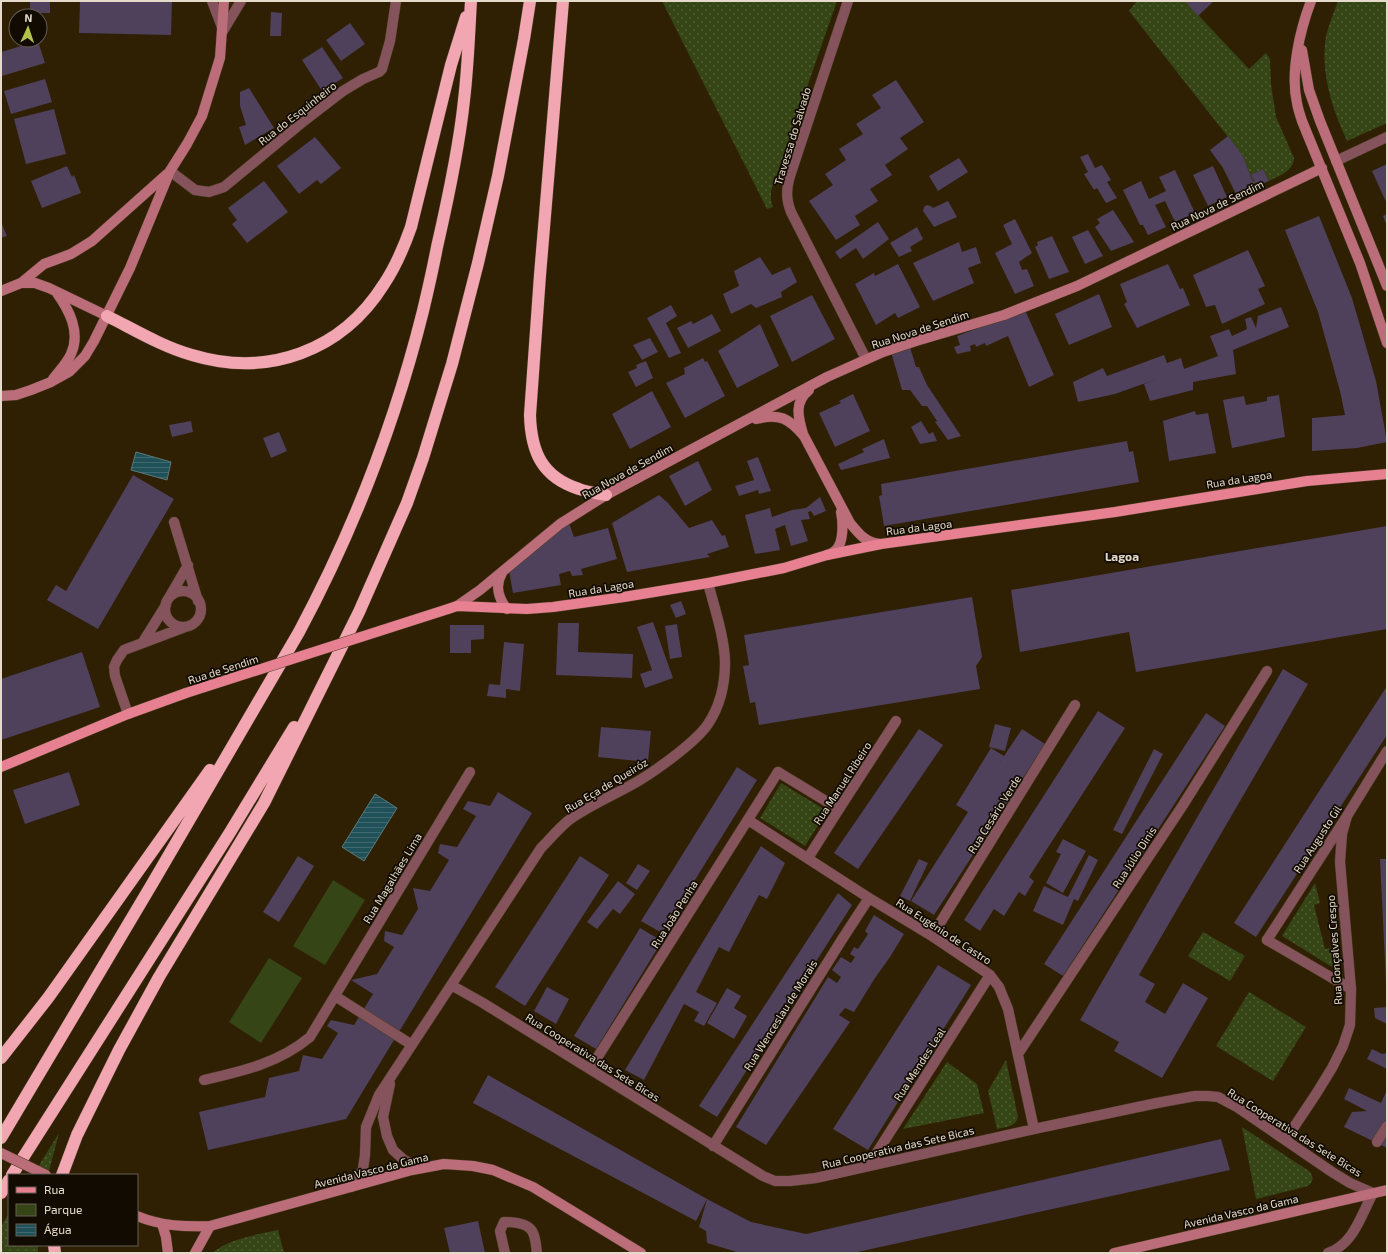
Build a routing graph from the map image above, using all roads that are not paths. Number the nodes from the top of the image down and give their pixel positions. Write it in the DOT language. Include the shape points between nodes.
graph roads {
  1 [pos="212,1"];
  2 [pos="224,1"];
  3 [pos="241,1"];
  4 [pos="396,1"];
  5 [pos="471,1"];
  6 [pos="530,1"];
  7 [pos="562,1"];
  8 [pos="848,1"];
  9 [pos="1312,1"];
  10 [pos="1303,28"];
  11 [pos="223,31"];
  12 [pos="1387,137"];
  13 [pos="1336,161"];
  14 [pos="1322,168"];
  15 [pos="170,171"];
  16 [pos="21,283"];
  17 [pos="1387,286"];
  18 [pos="1,291"];
  19 [pos="57,292"];
  20 [pos="107,316"];
  21 [pos="1387,343"];
  22 [pos="866,359"];
  23 [pos="827,377"];
  24 [pos="51,382"];
  25 [pos="1,396"];
  26 [pos="728,431"];
  27 [pos="804,436"];
  28 [pos="1387,474"];
  29 [pos="606,495"];
  30 [pos="840,505"];
  31 [pos="174,522"];
  32 [pos="881,544"];
  33 [pos="828,555"];
  34 [pos="188,565"];
  35 [pos="503,571"];
  36 [pos="708,583"];
  37 [pos="198,601"];
  38 [pos="167,602"];
  39 [pos="452,607"];
  40 [pos="507,609"];
  41 [pos="185,627"];
  42 [pos="143,642"];
  43 [pos="336,660"];
  44 [pos="1267,671"];
  45 [pos="1075,705"];
  46 [pos="252,712"];
  47 [pos="128,714"];
  48 [pos="896,721"];
  49 [pos="1387,751"];
  50 [pos="1,767"];
  51 [pos="470,772"];
  52 [pos="839,809"];
  53 [pos="1347,816"];
  54 [pos="748,820"];
  55 [pos="808,858"];
  56 [pos="869,898"];
  57 [pos="932,936"];
  58 [pos="990,975"];
  59 [pos="451,985"];
  60 [pos="1351,989"];
  61 [pos="335,996"];
  62 [pos="412,1045"];
  63 [pos="1018,1054"];
  64 [pos="1,1058"];
  65 [pos="590,1069"];
  66 [pos="392,1076"];
  67 [pos="204,1080"];
  68 [pos="1387,1126"];
  69 [pos="1034,1129"];
  70 [pos="1,1138"];
  71 [pos="1286,1139"];
  72 [pos="1377,1142"];
  73 [pos="713,1146"];
  74 [pos="1,1153"];
  75 [pos="869,1165"];
  76 [pos="422,1168"];
  77 [pos="13,1174"];
  78 [pos="44,1174"];
  79 [pos="62,1174"];
  80 [pos="8,1182"];
  81 [pos="1387,1184"];
  82 [pos="351,1187"];
  83 [pos="1387,1190"];
  84 [pos="1,1193"];
  85 [pos="1373,1193"];
  86 [pos="138,1216"];
  87 [pos="162,1224"];
  88 [pos="210,1226"];
  89 [pos="168,1253"];
  90 [pos="195,1253"];
  91 [pos="506,1253"];
  92 [pos="537,1253"];
  93 [pos="641,1253"];
  94 [pos="1114,1253"];
  95 [pos="1328,1253"];
  1 -- 11 [label="street"];
  2 -- 11 [label="main road"];
  3 -- 11 [label="street"];
  4 -- 15 [label="street, Rua do Esquinheiro" via="390,41 379,72 363,79 304,121 224,187 208,192 195,190"];
  5 -- 20 [label="highway" via="451,65 412,227 395,267 358,316 323,344 284,358 246,363 227,363 192,355"];
  5 -- 46 [label="highway" via="464,102 443,223 423,312 400,391 366,487 342,545 302,626"];
  6 -- 43 [label="highway" via="498,176 452,364 407,503"];
  7 -- 29 [label="highway" via="540,275 530,415 531,433 540,461 551,474 569,486"];
  8 -- 22 [label="street, Travessa do Salvado" via="786,194 791,212"];
  9 -- 10 [label="main road"];
  10 -- 13 [label="main road" via="1303,58 1310,90"];
  10 -- 14 [label="main road" via="1295,72 1295,95 1302,121"];
  11 -- 15 [label="main road" via="220,58 204,111"];
  12 -- 13 [label="street"];
  13 -- 17 [label="main road"];
  14 -- 21 [label="main road" via="1363,270"];
  14 -- 22 [label="main road, Rua Nova de Sendim" via="1077,286 1004,315"];
  15 -- 16 [label="main road" via="92,241 71,254 44,264"];
  15 -- 20 [label="main road"];
  16 -- 18 [label="main road"];
  16 -- 19 [label="main road" via="35,283"];
  19 -- 20 [label="main road"];
  19 -- 24 [label="main road" via="74,326 74,344 71,354"];
  20 -- 24 [label="main road" via="85,356 69,372"];
  22 -- 23 [label="main road, Rua Nova de Sendim"];
  23 -- 26 [label="main road, Rua Nova de Sendim"];
  23 -- 27 [label="main road" via="801,399 798,410"];
  24 -- 25 [label="main road" via="16,395"];
  26 -- 27 [label="main road" via="754,420 777,416 790,422"];
  26 -- 29 [label="main road, Rua Nova de Sendim"];
  27 -- 30 [label="main road"];
  28 -- 32 [label="main road, Rua da Lagoa" via="1307,481 1115,512"];
  29 -- 35 [label="main road, Rua Nova de Sendim" via="560,524"];
  30 -- 32 [label="main road" via="859,534 868,542"];
  30 -- 33 [label="main road" via="843,527 841,537 836,550"];
  31 -- 34 [label="street"];
  32 -- 33 [label="main road, Rua da Lagoa"];
  33 -- 36 [label="main road, Rua da Lagoa" via="784,568"];
  34 -- 37 [label="street"];
  34 -- 38 [label="street"];
  35 -- 39 [label="main road, Rua Nova de Sendim" via="480,590"];
  35 -- 40 [label="main road" via="497,587 500,600"];
  36 -- 40 [label="main road, Rua da Lagoa" via="553,608"];
  36 -- 59 [label="street, Rua Eça de Queiróz" via="725,662 721,695 708,724 696,738 640,780 601,800 569,821 541,848"];
  37 -- 38 [label="street" via="190,593 184,592 173,595"];
  37 -- 41 [label="street" via="198,617 195,622"];
  38 -- 41 [label="street" via="166,616 169,621 179,627"];
  38 -- 42 [label="street"];
  39 -- 40 [label="main road, Rua da Lagoa"];
  39 -- 47 [label="main road, Rua de Sendim, bridge"];
  41 -- 42 [label="street"];
  42 -- 47 [label="street" via="124,650 114,667"];
  43 -- 77 [label="highway" via="229,834"];
  43 -- 79 [label="highway" via="264,803 159,977 119,1050 77,1135"];
  44 -- 63 [label="street, Rua Júlio Dinis" via="1183,805"];
  45 -- 57 [label="street, Rua Cesário Verde"];
  46 -- 64 [label="highway" via="48,998"];
  46 -- 70 [label="highway"];
  47 -- 50 [label="main road, Rua de Sendim"];
  48 -- 52 [label="street, Rua Manuel Ribeiro"];
  49 -- 53 [label="street, Rua Augusto Gil"];
  51 -- 61 [label="street, Rua Magalhães Lima"];
  52 -- 54 [label="street, Rua João Penha" via="778,772"];
  52 -- 55 [label="street, Rua Manuel Ribeiro"];
  53 -- 60 [label="street, Rua Gonçalves Crespo" via="1342,834 1340,862"];
  53 -- 60 [label="street, Rua Augusto Gil" via="1267,940"];
  54 -- 55 [label="street, Rua Eugénio de Castro"];
  54 -- 65 [label="street, Rua João Penha"];
  55 -- 56 [label="street, Rua Eugénio de Castro"];
  56 -- 57 [label="street, Rua Eugénio de Castro"];
  56 -- 73 [label="street, Rua Wenceslau de Morais"];
  57 -- 58 [label="street, Rua Eugénio de Castro"];
  58 -- 63 [label="street, Rua Eugénio de Castro" via="999,987 1008,1009"];
  58 -- 75 [label="street, Rua Mendes Leal"];
  59 -- 62 [label="street, Rua Eça de Queiróz"];
  59 -- 65 [label="street, Rua Cooperativa das Sete Bicas"];
  60 -- 71 [label="street, Rua Gonçalves Crespo" via="1350,1024 1342,1046 1332,1068"];
  61 -- 62 [label="street"];
  61 -- 67 [label="street, Rua Magalhães Lima" via="310,1037 289,1052 276,1060 246,1070"];
  62 -- 66 [label="street, Rua Eça de Queiróz"];
  63 -- 69 [label="street, Rua Eugénio de Castro"];
  65 -- 73 [label="street, Rua Cooperativa das Sete Bicas"];
  66 -- 76 [label="street, Rua Eça de Queiróz" via="383,1117 387,1136 393,1150 404,1160"];
  66 -- 82 [label="street, Rua Eça de Queiróz" via="379,1095 366,1127 363,1169"];
  68 -- 72 [label="street"];
  69 -- 71 [label="street, Rua Cooperativa das Sete Bicas" via="1157,1103 1208,1096 1218,1097 1238,1107"];
  69 -- 75 [label="street, Rua Cooperativa das Sete Bicas"];
  71 -- 85 [label="street, Rua Cooperativa das Sete Bicas" via="1350,1183"];
  73 -- 75 [label="street, Rua Cooperativa das Sete Bicas" via="775,1181 816,1178"];
  74 -- 78 [label="main road, bridge"];
  76 -- 82 [label="main road, Avenida Vasco da Gama"];
  76 -- 93 [label="main road, Avenida Vasco da Gama" via="444,1164 493,1170 533,1187"];
  80 -- 84 [label="highway"];
  81 -- 85 [label="main road, Avenida Vasco da Gama"];
  82 -- 88 [label="main road, Avenida Vasco da Gama"];
  83 -- 85 [label="main road, Avenida Vasco da Gama"];
  85 -- 94 [label="main road, Avenida Vasco da Gama"];
  85 -- 95 [label="street" via="1345,1244"];
  86 -- 87 [label="main road, Avenida Vasco da Gama"];
  87 -- 88 [label="main road, Avenida Vasco da Gama" via="184,1227"];
  87 -- 89 [label="main road"];
  88 -- 90 [label="main road"];
  91 -- 92 [label="street" via="500,1231 504,1222 516,1222 533,1232"];
}
